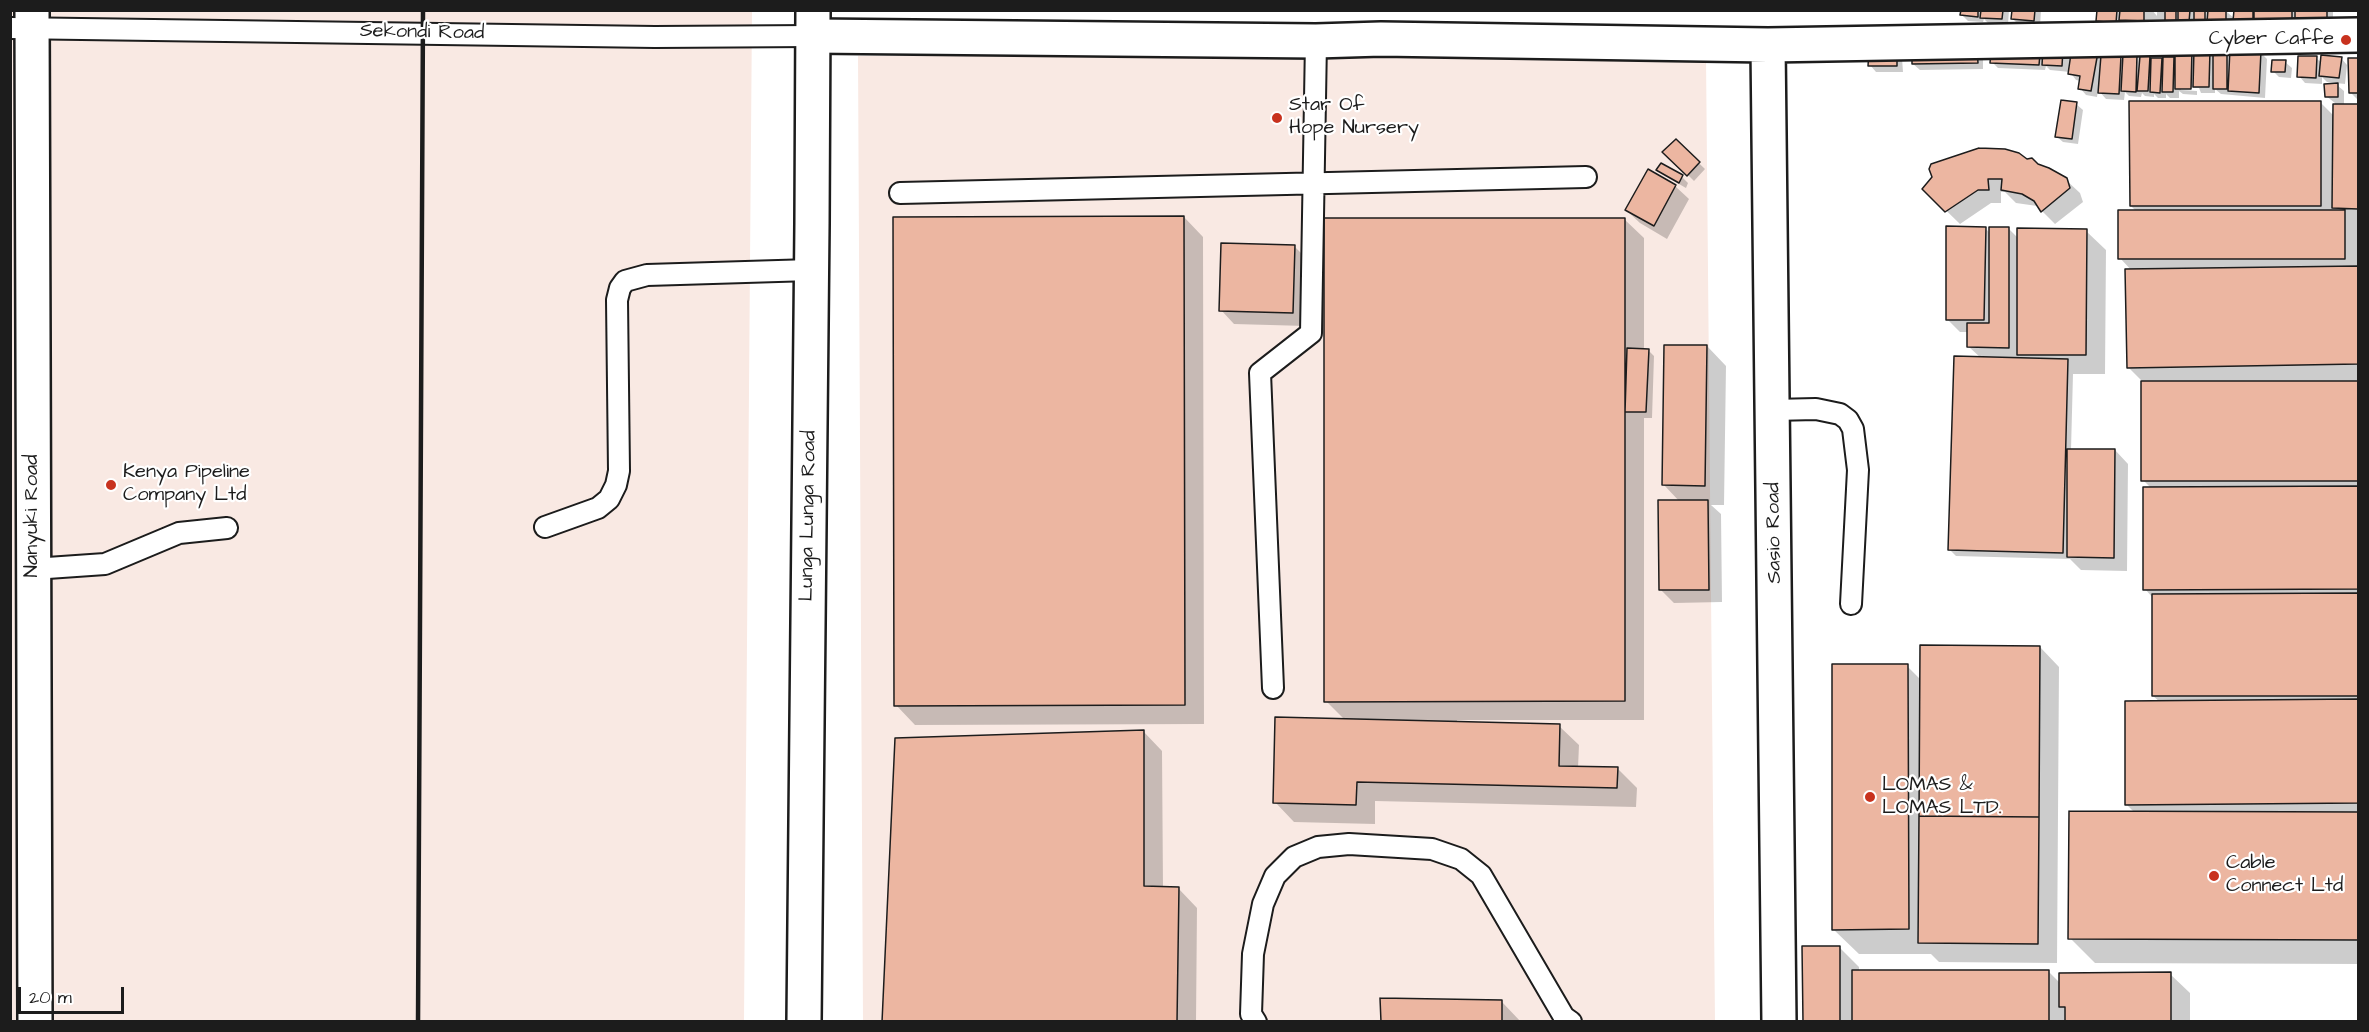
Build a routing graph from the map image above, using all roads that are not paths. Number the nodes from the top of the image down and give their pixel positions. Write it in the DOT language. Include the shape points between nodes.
graph roads {
  1 [pos="25,22"];
  2 [pos="813,23"];
  3 [pos="1382,25"];
  4 [pos="2358,35"];
  5 [pos="1316,41"];
  6 [pos="1768,45"];
  7 [pos="1586,177"];
  8 [pos="1312,182"];
  9 [pos="900,193"];
  10 [pos="811,270"];
  11 [pos="1773,410"];
  12 [pos="545,527"];
  13 [pos="226,528"];
  14 [pos="33,569"];
  15 [pos="1851,604"];
  16 [pos="1273,688"];
  17 [pos="34,1022"];
  18 [pos="804,1022"];
  19 [pos="1256,1022"];
  20 [pos="1571,1022"];
  21 [pos="1779,1022"];
  1 -- 2 [label="lane, Sekondi Road" via="655,37"];
  1 -- 14 [label="street, Nanyuki Road"];
  2 -- 5 [label="street"];
  2 -- 10 [label="street, Lunga Lunga Road"];
  3 -- 5 [label="street"];
  3 -- 6 [label="street"];
  4 -- 6 [label="street"];
  5 -- 8 [label="lane"];
  6 -- 11 [label="street, Sasio Road"];
  7 -- 8 [label="lane"];
  8 -- 9 [label="lane"];
  8 -- 16 [label="lane" via="1311,333 1260,373"];
  10 -- 12 [label="lane" via="647,275 625,281 617,300 616,485 609,499 598,508"];
  10 -- 18 [label="street, Lunga Lunga Road"];
  11 -- 15 [label="lane" via="1816,409 1840,414 1853,429 1858,470"];
  11 -- 21 [label="street, Sasio Road"];
  13 -- 14 [label="lane" via="179,533 105,564"];
  14 -- 17 [label="street, Nanyuki Road"];
  19 -- 20 [label="lane" via="1251,1014 1253,954 1263,904 1275,876 1294,857 1318,847 1349,844 1432,849 1461,859 1481,875 1564,1017"];
}
